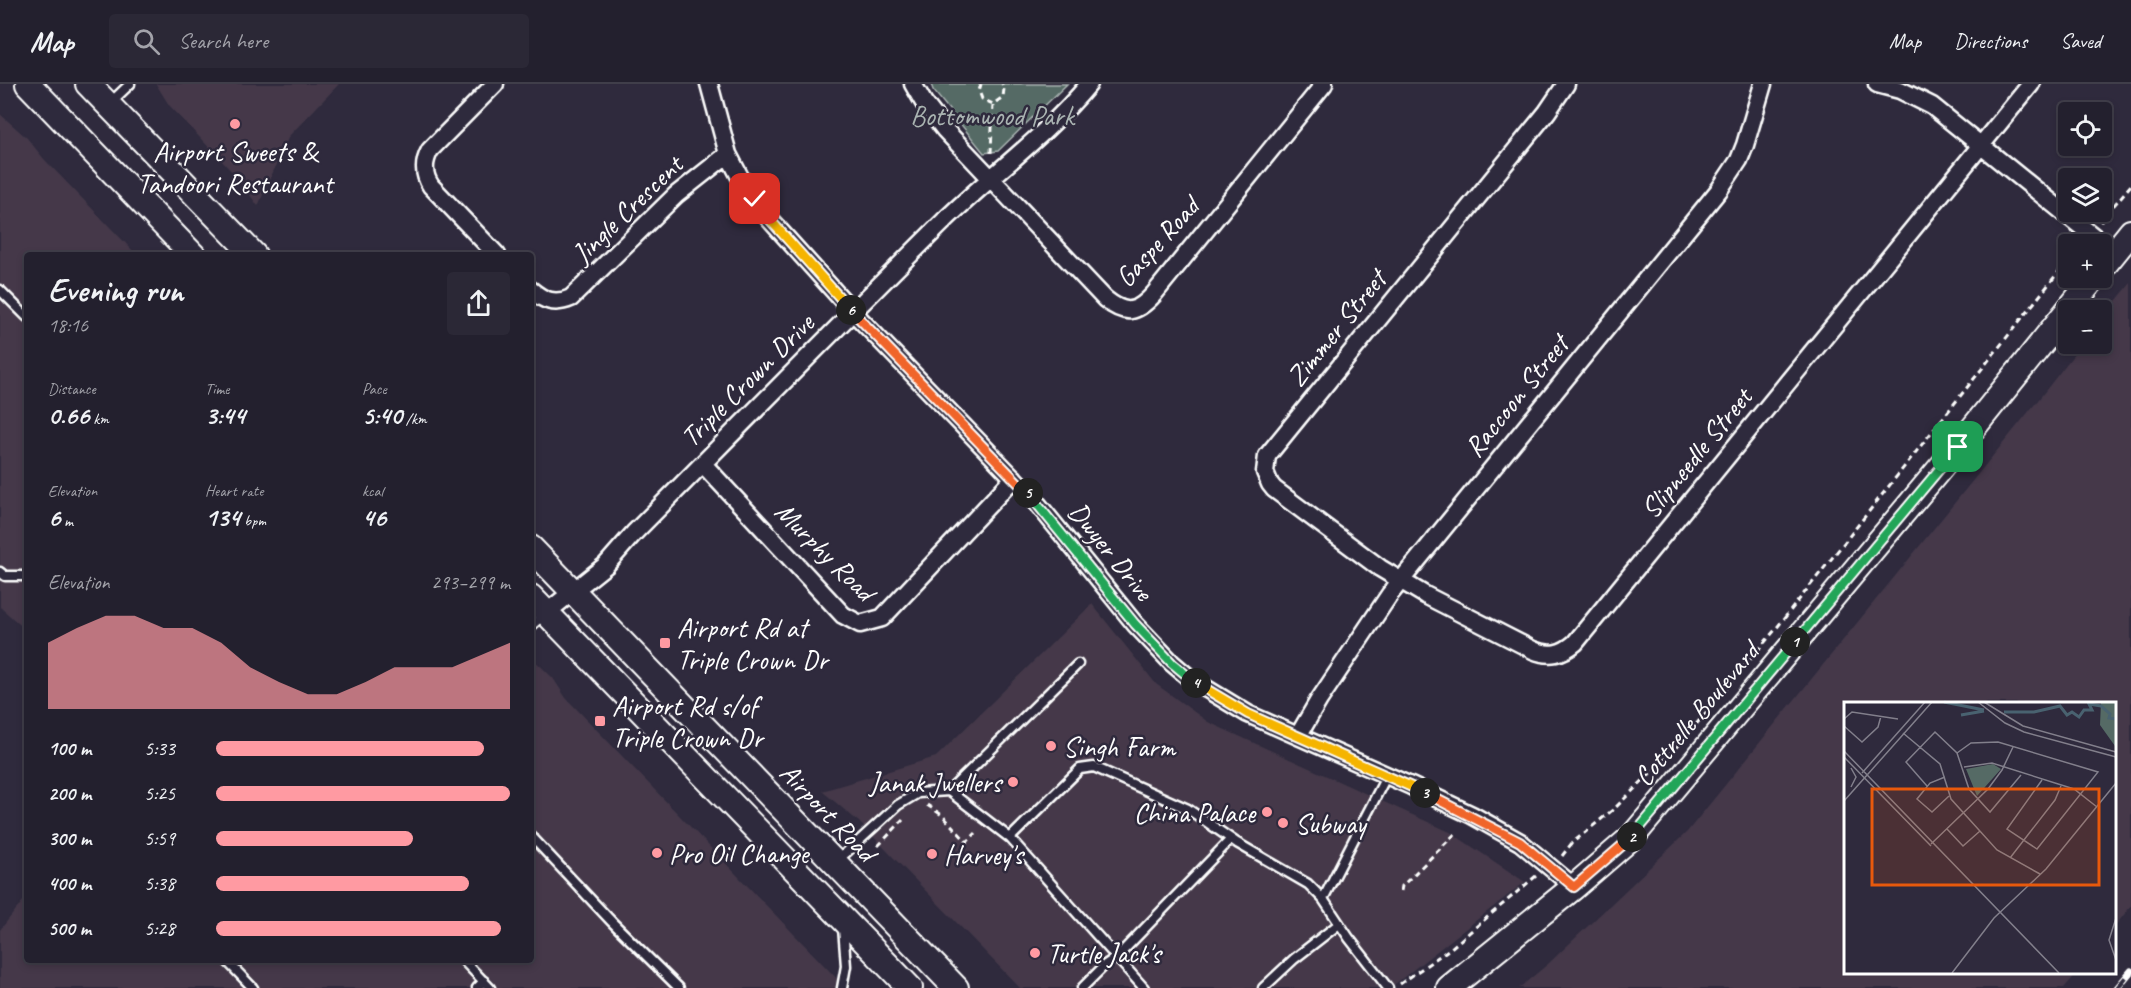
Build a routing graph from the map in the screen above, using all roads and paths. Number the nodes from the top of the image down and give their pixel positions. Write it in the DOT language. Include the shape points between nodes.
graph roads {
  1 [pos="28,84"];
  2 [pos="88,84"];
  3 [pos="129,84"];
  4 [pos="495,84"];
  5 [pos="709,84"];
  6 [pos="913,84"];
  7 [pos="981,84"];
  8 [pos="1002,84"];
  9 [pos="1089,84"];
  10 [pos="1324,84"];
  11 [pos="1566,84"];
  12 [pos="1762,84"];
  13 [pos="1877,84"];
  14 [pos="2031,84"];
  15 [pos="108,104"];
  16 [pos="993,104"];
  17 [pos="1982,144"];
  18 [pos="728,154"];
  19 [pos="991,154"];
  20 [pos="990,178"];
  21 [pos="2131,184"];
  22 [pos="2112,207"];
  23 [pos="2131,232"];
  24 [pos="2080,234"];
  25 [pos="191,252"];
  26 [pos="251,252"];
  27 [pos="494,252"];
  28 [pos="2112,255"];
  29 [pos="2058,273"];
  30 [pos="2086,288"];
  31 [pos="0,290"];
  32 [pos="534,292"];
  33 [pos="853,312"];
  34 [pos="24,314"];
  35 [pos="703,464"];
  36 [pos="1014,478"];
  37 [pos="534,551"];
  38 [pos="0,572"];
  39 [pos="24,576"];
  40 [pos="1400,582"];
  41 [pos="573,591"];
  42 [pos="536,612"];
  43 [pos="1078,664"];
  44 [pos="1298,736"];
  45 [pos="1387,775"];
  46 [pos="949,791"];
  47 [pos="926,804"];
  48 [pos="908,814"];
  49 [pos="1457,832"];
  50 [pos="976,833"];
  51 [pos="1010,838"];
  52 [pos="534,839"];
  53 [pos="1231,839"];
  54 [pos="879,846"];
  55 [pos="1565,854"];
  56 [pos="835,862"];
  57 [pos="1531,880"];
  58 [pos="1574,887"];
  59 [pos="1401,891"];
  60 [pos="1323,899"];
  61 [pos="842,918"];
  62 [pos="1339,924"];
  63 [pos="1117,957"];
  64 [pos="229,963"];
  65 [pos="466,963"];
  66 [pos="484,981"];
  67 [pos="253,988"];
  68 [pos="477,988"];
  69 [pos="490,988"];
  70 [pos="679,988"];
  71 [pos="842,988"];
  72 [pos="910,988"];
  73 [pos="956,988"];
  74 [pos="1082,988"];
  75 [pos="1144,988"];
  76 [pos="1263,988"];
  77 [pos="1388,988"];
  78 [pos="1396,988"];
  79 [pos="1449,988"];
  1 -- 25 [label="main road"];
  2 -- 15 [label="main road"];
  3 -- 15 [label="lane"];
  4 -- 27 [label="street" via="430,150 424,169 431,186"];
  5 -- 18 [label="street, Dwyer Drive"];
  6 -- 20 [label="street, Gaspe Road" via="945,130"];
  7 -- 16 [label="path" via="981,99"];
  8 -- 16 [label="path" via="1003,97"];
  9 -- 20 [label="street, Triple Crown Drive" via="1045,132"];
  10 -- 20 [label="street, Gaspe Road" via="1144,306 1132,310 1121,309 1105,299"];
  11 -- 40 [label="street, Zimmer Street" via="1267,456 1267,478 1274,489"];
  12 -- 40 [label="street, Raccoon Street" via="1745,145 1719,190"];
  13 -- 17 [label="street" via="1932,106"];
  14 -- 17 [label="street, Slipneedle Street"];
  15 -- 26 [label="main road"];
  16 -- 19 [label="path"];
  17 -- 24 [label="street"];
  17 -- 40 [label="street, Slipneedle Street" via="1566,651 1541,653"];
  18 -- 32 [label="street, Jingle Crescent" via="676,195 571,298 552,302"];
  18 -- 33 [label="street, Dwyer Drive" via="763,212"];
  20 -- 33 [label="street, Triple Crown Drive"];
  21 -- 22 [label="path"];
  23 -- 28 [label="main road"];
  29 -- 55 [label="path" via="1804,594 1678,746 1615,808 1572,843"];
  30 -- 58 [label="main road, Cottrelle Boulevard" via="1634,836"];
  31 -- 34 [label="lane"];
  33 -- 35 [label="street, Triple Crown Drive"];
  33 -- 36 [label="street, Dwyer Drive"];
  35 -- 36 [label="street, Murphy Road" via="843,615 860,624 882,618"];
  35 -- 41 [label="street, Triple Crown Drive" via="606,564"];
  36 -- 44 [label="street, Dwyer Drive" via="1172,663 1220,698"];
  37 -- 41 [label="main road, Airport Road"];
  38 -- 39 [label="lane" via="5,576"];
  40 -- 44 [label="street, Raccoon Street"];
  41 -- 42 [label="street, Triple Crown Drive"];
  41 -- 56 [label="main road, Airport Road"];
  42 -- 61 [label="main road"];
  43 -- 46 [label="lane"];
  44 -- 45 [label="street, Dwyer Drive"];
  45 -- 58 [label="street, Dwyer Drive" via="1520,842"];
  45 -- 60 [label="lane"];
  46 -- 51 [label="lane"];
  46 -- 56 [label="lane" via="918,793 898,805"];
  47 -- 50 [label="path" via="967,842"];
  48 -- 54 [label="path"];
  49 -- 59 [label="path"];
  51 -- 53 [label="lane" via="1080,769 1094,767 1188,809"];
  51 -- 63 [label="lane"];
  52 -- 70 [label="lane"];
  53 -- 60 [label="lane" via="1308,884"];
  53 -- 63 [label="lane"];
  56 -- 73 [label="main road, Airport Road"];
  57 -- 78 [label="path" via="1451,948"];
  58 -- 79 [label="main road, Cottrelle Boulevard"];
  60 -- 62 [label="lane"];
  61 -- 71 [label="lane" via="846,966"];
  61 -- 72 [label="main road"];
  62 -- 76 [label="lane"];
  62 -- 77 [label="lane"];
  63 -- 74 [label="lane"];
  63 -- 75 [label="lane"];
  64 -- 67 [label="lane"];
  65 -- 66 [label="lane"];
  66 -- 68 [label="lane"];
  66 -- 69 [label="lane"];
}
